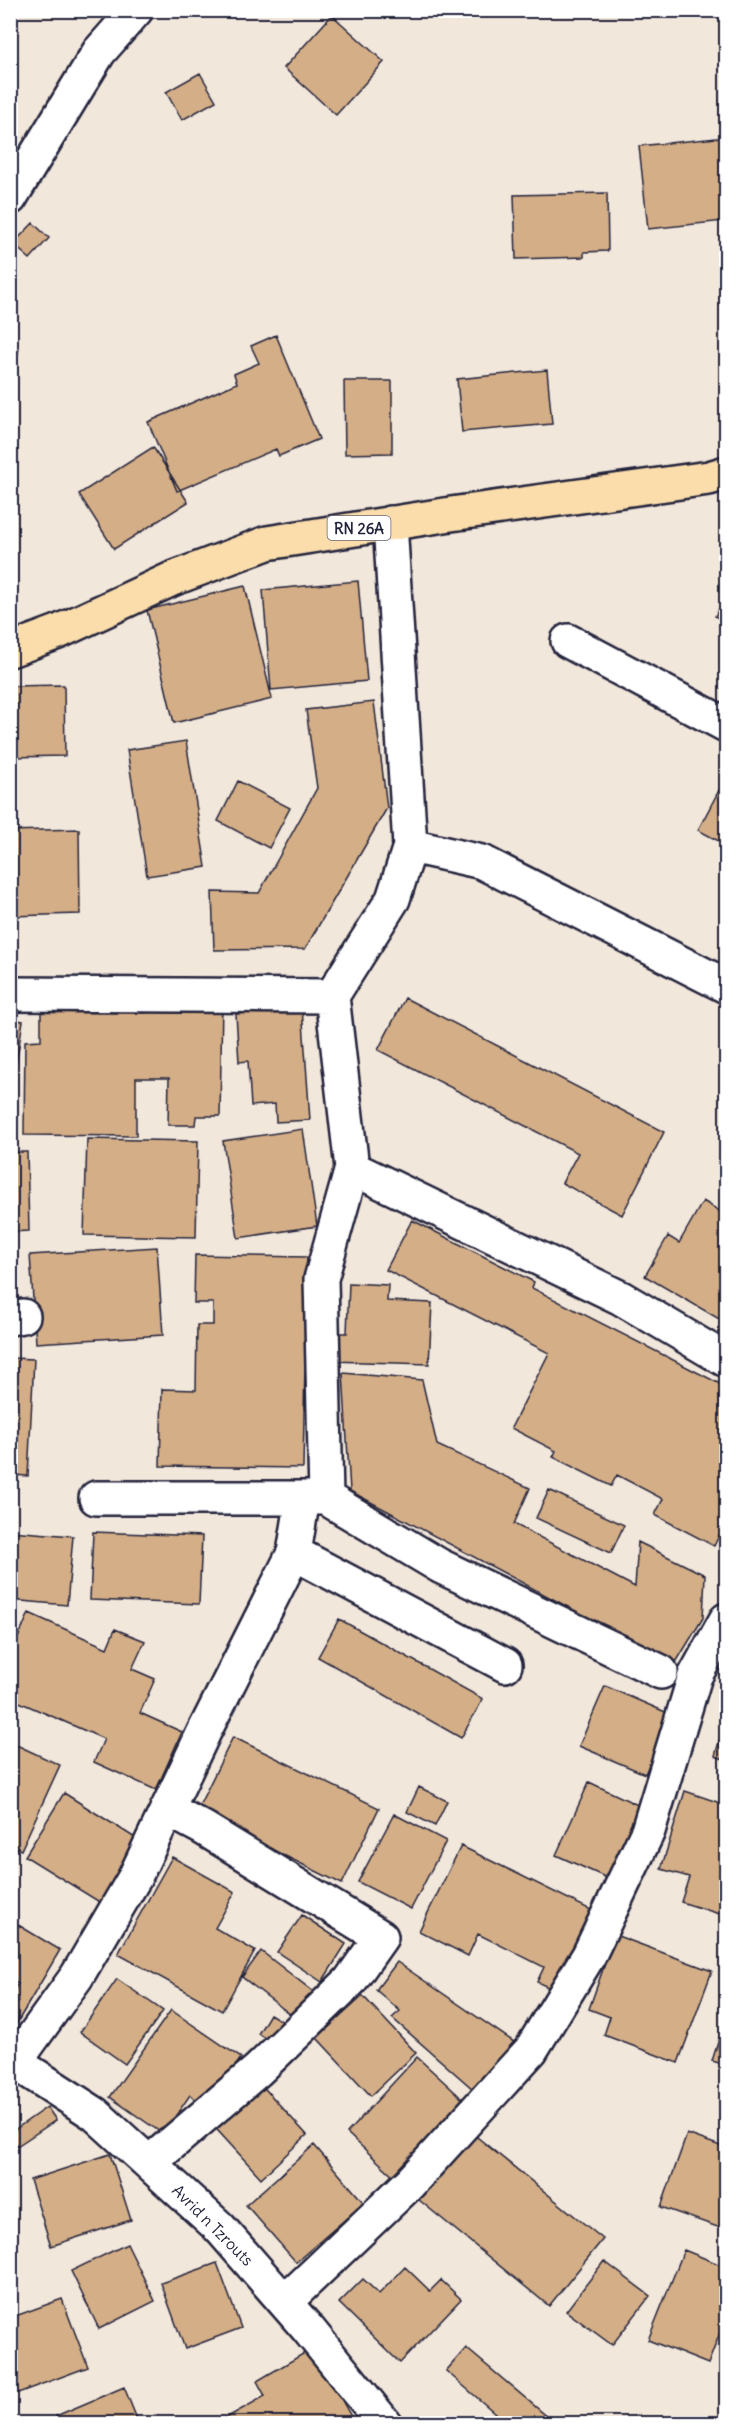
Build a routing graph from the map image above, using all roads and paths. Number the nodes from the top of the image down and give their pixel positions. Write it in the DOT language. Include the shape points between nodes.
graph roads {
  1 [pos="136,10"];
  2 [pos="10,198"];
  3 [pos="726,473"];
  4 [pos="390,523"];
  5 [pos="568,641"];
  6 [pos="10,650"];
  7 [pos="726,725"];
  8 [pos="410,846"];
  9 [pos="726,986"];
  10 [pos="10,994"];
  11 [pos="332,996"];
  12 [pos="352,1168"];
  13 [pos="726,1360"];
  14 [pos="96,1498"];
  15 [pos="314,1498"];
  16 [pos="294,1553"];
  17 [pos="726,1620"];
  18 [pos="505,1665"];
  19 [pos="661,1672"];
  20 [pos="167,1809"];
  21 [pos="13,2061"];
  22 [pos="149,2163"];
  23 [pos="285,2302"];
  24 [pos="385,2424"];
  1 -- 2 [label="street" via="99,52"];
  3 -- 4 [label="main road, RN 26A"];
  4 -- 6 [label="main road, RN 26A" via="267,543 172,579"];
  4 -- 8 [label="street"];
  5 -- 7 [label="street"];
  8 -- 9 [label="street" via="482,862"];
  8 -- 11 [label="street" via="393,899"];
  10 -- 11 [label="street"];
  11 -- 12 [label="street"];
  12 -- 13 [label="street" via="621,1298"];
  12 -- 15 [label="street" via="321,1279"];
  14 -- 15 [label="street"];
  15 -- 16 [label="street"];
  15 -- 19 [label="street" via="440,1566"];
  16 -- 18 [label="street"];
  16 -- 20 [label="street"];
  17 -- 23 [label="street" via="695,1676 648,1831 589,1955 531,2050 410,2183"];
  20 -- 21 [label="street" via="135,1877 77,1976"];
  20 -- 22 [label="street" via="381,1937 341,1989 258,2070"];
  21 -- 22 [label="street, Avrid n Tzrouts" via="95,2114"];
  22 -- 23 [label="street, Avrid n Tzrouts" via="220,2228"];
  23 -- 24 [label="street, Avrid n Tzrouts"];
}
